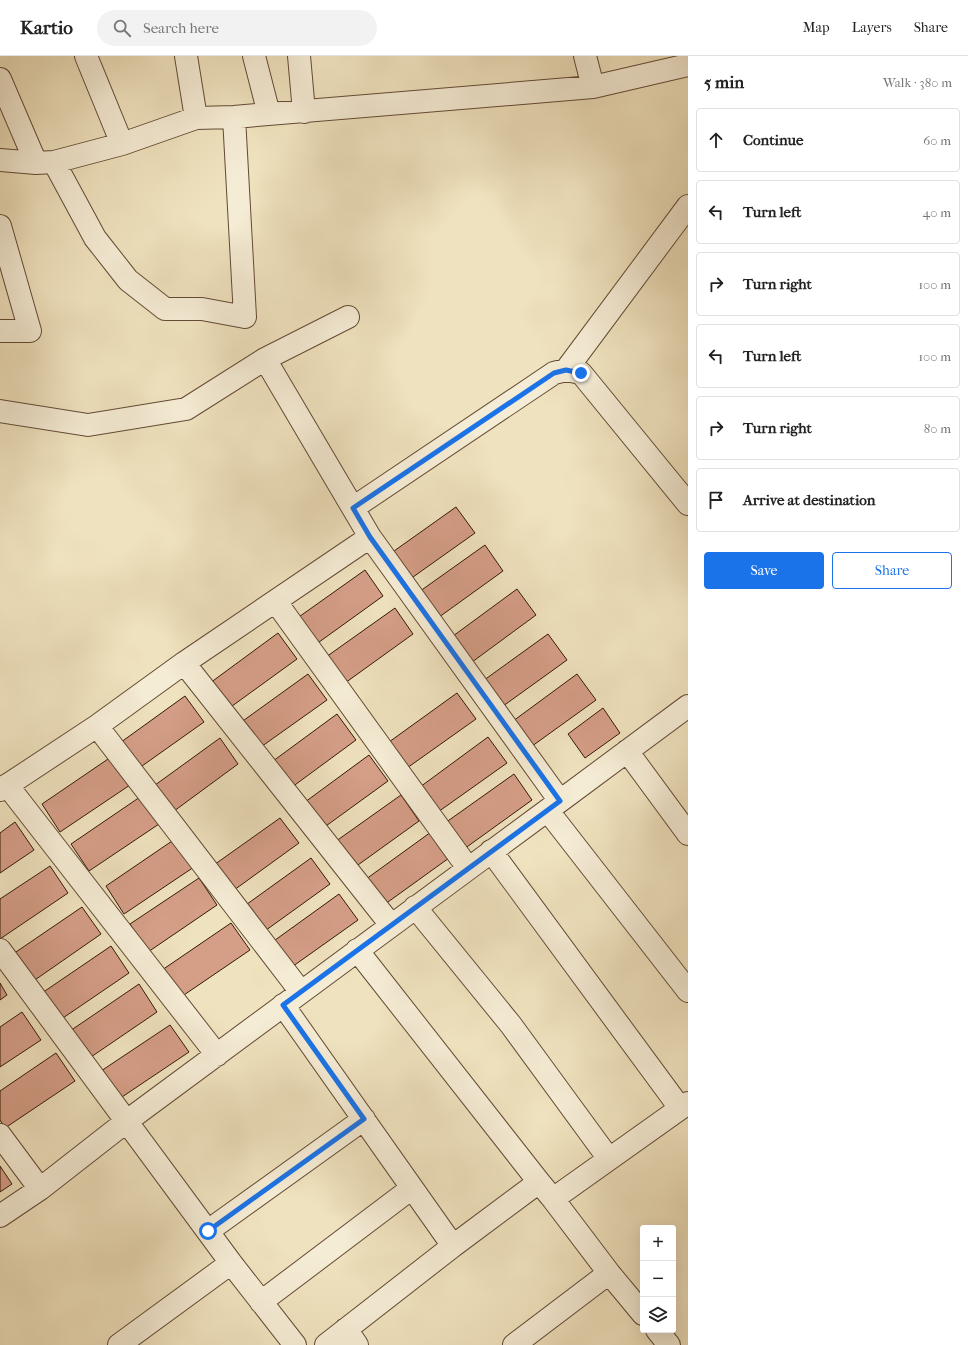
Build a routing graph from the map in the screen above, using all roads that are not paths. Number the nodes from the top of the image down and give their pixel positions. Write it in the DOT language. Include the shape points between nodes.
graph roads {
  1 [pos="86,56"];
  2 [pos="186,56"];
  3 [pos="254,56"];
  4 [pos="300,56"];
  5 [pos="584,56"];
  6 [pos="688,65"];
  7 [pos="0,79"];
  8 [pos="594,87"];
  9 [pos="304,112"];
  10 [pos="269,114"];
  11 [pos="196,118"];
  12 [pos="234,118"];
  13 [pos="122,144"];
  14 [pos="0,160"];
  15 [pos="45,162"];
  16 [pos="688,206"];
  17 [pos="0,226"];
  18 [pos="348,318"];
  19 [pos="0,331"];
  20 [pos="265,359"];
  21 [pos="566,370"];
  22 [pos="0,411"];
  23 [pos="688,504"];
  24 [pos="353,508"];
  25 [pos="370,537"];
  26 [pos="276,602"];
  27 [pos="184,663"];
  28 [pos="688,706"];
  29 [pos="97,726"];
  30 [pos="627,751"];
  31 [pos="3,788"];
  32 [pos="554,806"];
  33 [pos="688,834"];
  34 [pos="491,851"];
  35 [pos="468,868"];
  36 [pos="415,907"];
  37 [pos="391,925"];
  38 [pos="0,950"];
  39 [pos="357,950"];
  40 [pos="688,990"];
  41 [pos="301,992"];
  42 [pos="283,1005"];
  43 [pos="217,1055"];
  44 [pos="684,1106"];
  45 [pos="364,1119"];
  46 [pos="127,1120"];
  47 [pos="0,1135"];
  48 [pos="610,1159"];
  49 [pos="539,1182"];
  50 [pos="412,1188"];
  51 [pos="40,1189"];
  52 [pos="553,1199"];
  53 [pos="0,1216"];
  54 [pos="208,1231"];
  55 [pos="453,1246"];
  56 [pos="231,1262"];
  57 [pos="609,1274"];
  58 [pos="261,1302"];
  59 [pos="640,1310"];
  60 [pos="659,1333"];
  61 [pos="351,1337"];
  62 [pos="119,1345"];
  63 [pos="296,1345"];
  64 [pos="326,1345"];
  65 [pos="514,1345"];
  66 [pos="669,1345"];
  1 -- 13 [label="street"];
  2 -- 11 [label="street"];
  3 -- 10 [label="street"];
  4 -- 9 [label="street"];
  5 -- 8 [label="street"];
  6 -- 8 [label="street"];
  7 -- 15 [label="street"];
  8 -- 9 [label="street"];
  9 -- 10 [label="street"];
  10 -- 12 [label="street"];
  11 -- 12 [label="street"];
  11 -- 13 [label="street"];
  12 -- 15 [label="street" via="245,316 202,309 165,308 128,280 95,238"];
  13 -- 15 [label="street"];
  14 -- 15 [label="street"];
  16 -- 21 [label="street"];
  17 -- 19 [label="street" via="30,331"];
  18 -- 20 [label="street"];
  20 -- 22 [label="street" via="186,409 88,425"];
  20 -- 24 [label="street"];
  21 -- 23 [label="street" via="581,373"];
  21 -- 24 [label="street" via="554,373"];
  24 -- 25 [label="street"];
  25 -- 26 [label="street"];
  25 -- 32 [label="street"];
  26 -- 27 [label="street"];
  26 -- 35 [label="street"];
  27 -- 29 [label="street"];
  27 -- 37 [label="street"];
  28 -- 30 [label="street"];
  29 -- 31 [label="street"];
  29 -- 41 [label="street"];
  30 -- 32 [label="street"];
  30 -- 33 [label="street"];
  31 -- 43 [label="street"];
  32 -- 34 [label="street"];
  32 -- 40 [label="street"];
  34 -- 35 [label="street"];
  34 -- 44 [label="street"];
  35 -- 36 [label="street"];
  36 -- 37 [label="street"];
  36 -- 48 [label="street" via="511,1025"];
  37 -- 39 [label="street"];
  38 -- 46 [label="street"];
  39 -- 41 [label="street"];
  39 -- 49 [label="street"];
  41 -- 42 [label="street"];
  42 -- 43 [label="street"];
  42 -- 45 [label="street"];
  43 -- 46 [label="street"];
  44 -- 48 [label="street"];
  45 -- 50 [label="street"];
  45 -- 54 [label="street"];
  46 -- 51 [label="street"];
  46 -- 54 [label="street"];
  47 -- 51 [label="street"];
  48 -- 52 [label="street"];
  49 -- 52 [label="street"];
  49 -- 55 [label="street"];
  50 -- 55 [label="street"];
  50 -- 58 [label="street"];
  51 -- 53 [label="street"];
  52 -- 57 [label="street"];
  54 -- 56 [label="street"];
  55 -- 61 [label="street"];
  56 -- 58 [label="street"];
  56 -- 62 [label="street"];
  57 -- 59 [label="street"];
  57 -- 65 [label="street"];
  58 -- 63 [label="street"];
  60 -- 66 [label="street"];
  61 -- 64 [label="street"];
}
